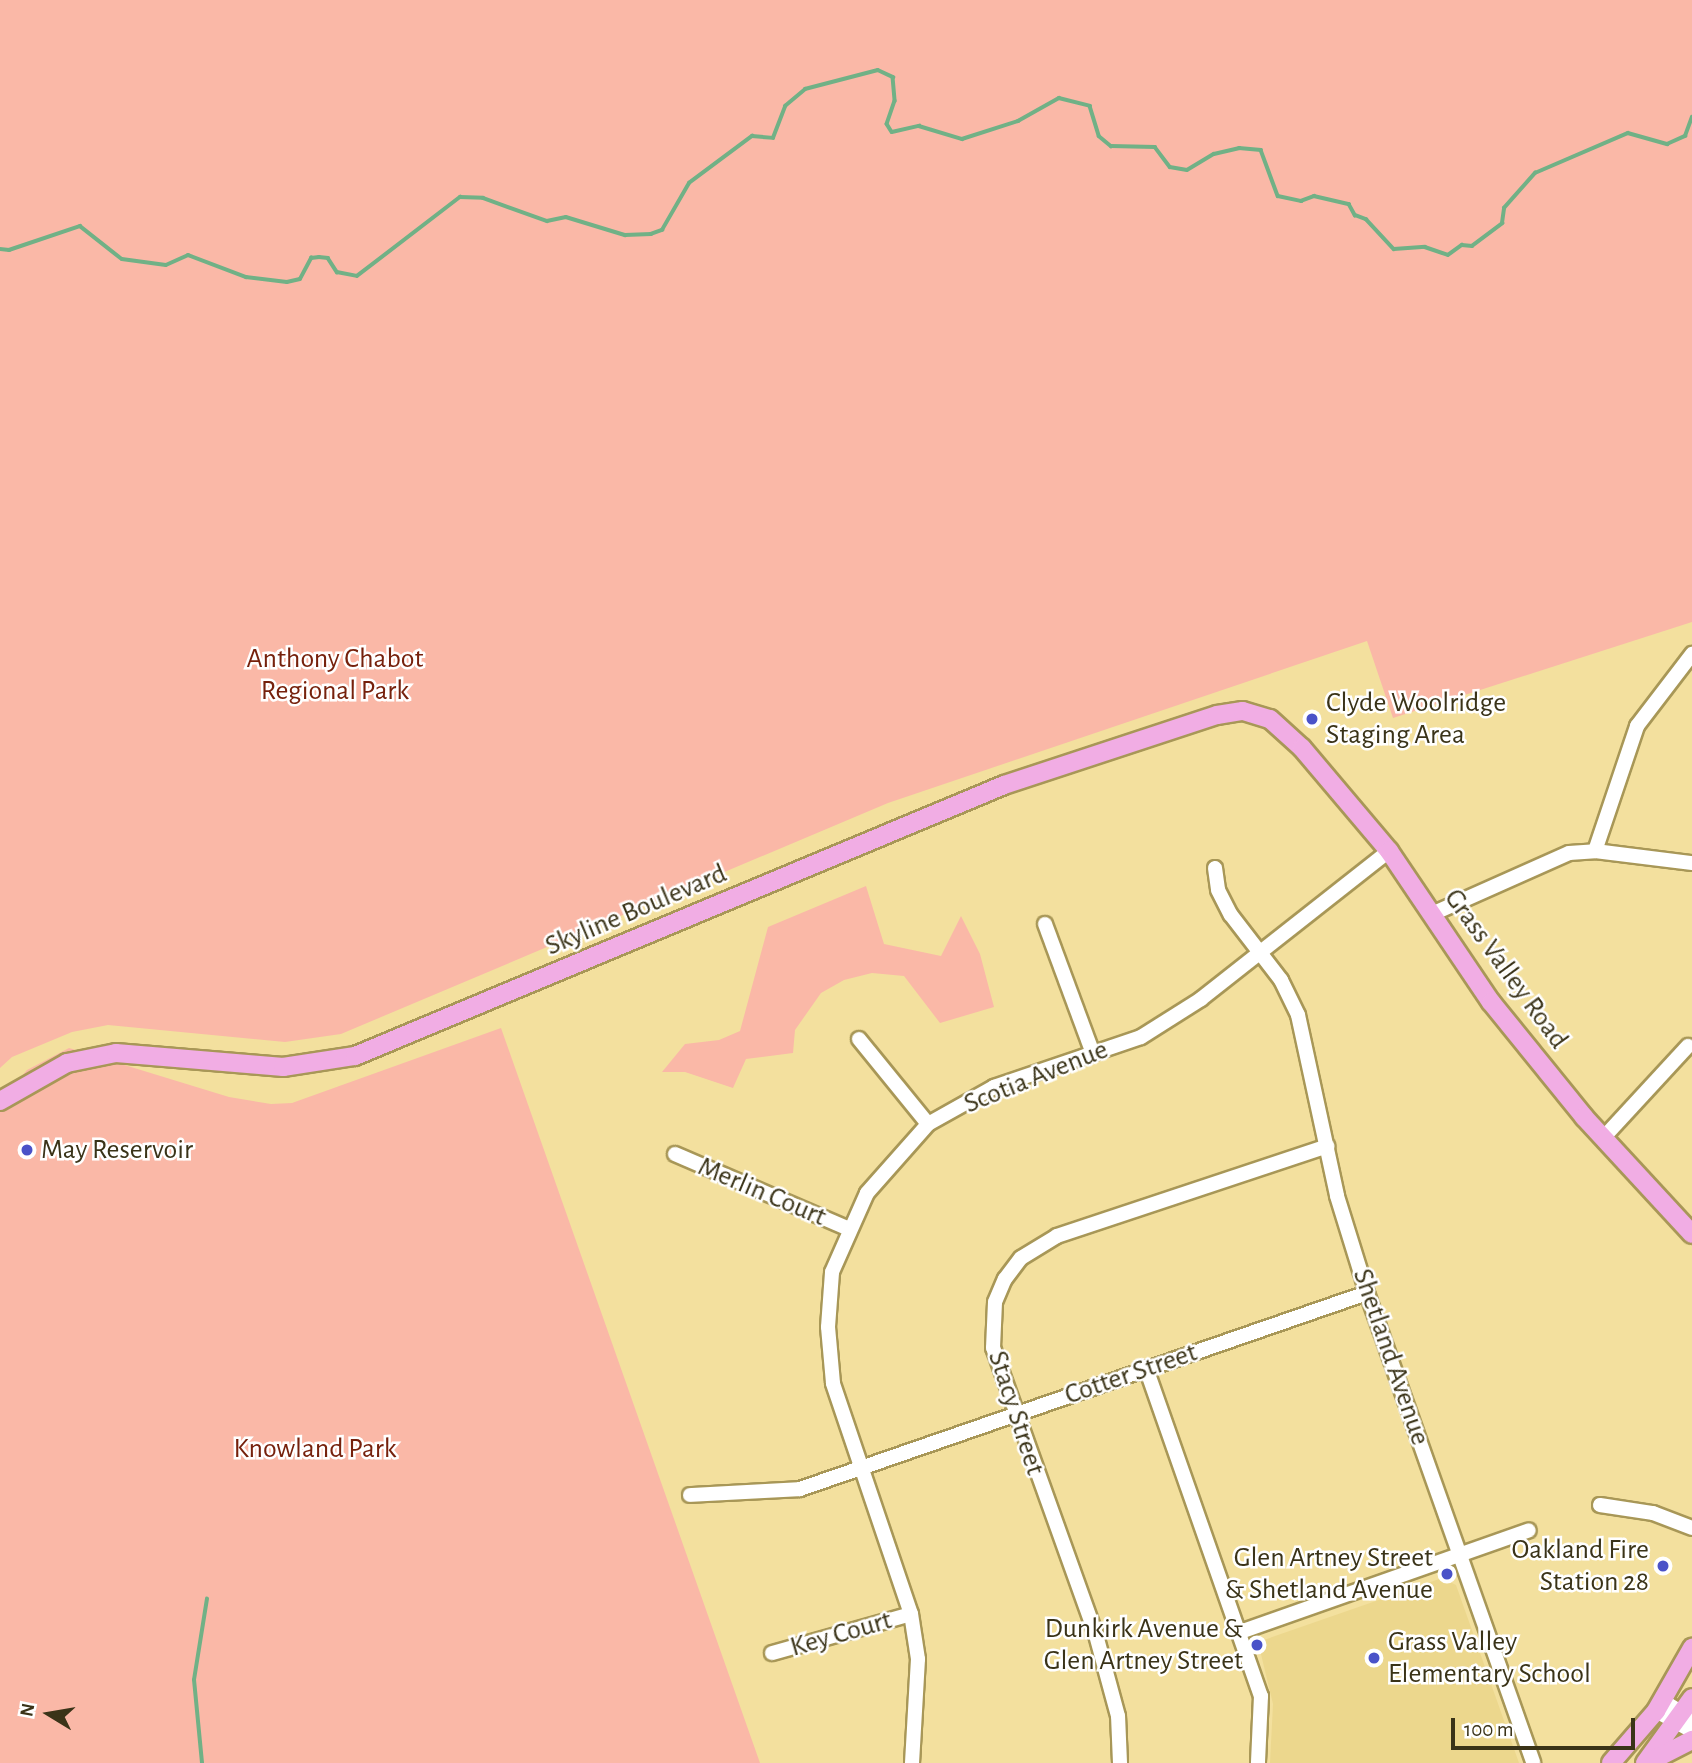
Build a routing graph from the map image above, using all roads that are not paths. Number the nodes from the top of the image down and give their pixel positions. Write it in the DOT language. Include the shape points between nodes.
graph roads {
  1 [pos="1692,654"];
  2 [pos="1285,729"];
  3 [pos="1389,851"];
  4 [pos="1595,851"];
  5 [pos="1692,863"];
  6 [pos="1216,868"];
  7 [pos="1432,914"];
  8 [pos="1045,923"];
  9 [pos="1258,951"];
  10 [pos="859,1038"];
  11 [pos="1688,1046"];
  12 [pos="1092,1051"];
  13 [pos="0,1101"];
  14 [pos="928,1124"];
  15 [pos="1604,1138"];
  16 [pos="1326,1146"];
  17 [pos="675,1154"];
  18 [pos="849,1229"];
  19 [pos="1692,1234"];
  20 [pos="1367,1293"];
  21 [pos="1146,1368"];
  22 [pos="1013,1415"];
  23 [pos="861,1470"];
  24 [pos="690,1495"];
  25 [pos="1600,1506"];
  26 [pos="1692,1528"];
  27 [pos="1529,1530"];
  28 [pos="1461,1555"];
  29 [pos="911,1614"];
  30 [pos="1240,1632"];
  31 [pos="1692,1648"];
  32 [pos="772,1653"];
  33 [pos="1692,1698"];
  34 [pos="1659,1706"];
  35 [pos="1682,1719"];
  36 [pos="1692,1731"];
  37 [pos="1692,1740"];
  38 [pos="912,1763"];
  39 [pos="1119,1763"];
  40 [pos="1258,1763"];
  41 [pos="1533,1763"];
  42 [pos="1611,1763"];
  43 [pos="1646,1763"];
  1 -- 4 [label="street" via="1637,726"];
  2 -- 3 [label="main road, Grass Valley Road"];
  2 -- 13 [label="main road, Skyline Boulevard" via="1258,714 1230,712 1004,785 355,1056 283,1067 116,1053 67,1063"];
  3 -- 7 [label="main road, Grass Valley Road"];
  3 -- 9 [label="street, Scotia Avenue"];
  4 -- 5 [label="street"];
  4 -- 7 [label="street" via="1545,861"];
  6 -- 9 [label="street, Shetland Avenue" via="1218,890"];
  7 -- 15 [label="main road, Grass Valley Road" via="1491,1002"];
  8 -- 12 [label="street"];
  9 -- 12 [label="street, Scotia Avenue" via="1201,999 1141,1037"];
  9 -- 16 [label="street, Shetland Avenue" via="1281,980 1298,1015"];
  10 -- 14 [label="street"];
  11 -- 15 [label="street"];
  12 -- 14 [label="street, Scotia Avenue" via="994,1087"];
  14 -- 18 [label="street, Scotia Avenue" via="874,1183"];
  15 -- 19 [label="main road, Grass Valley Road"];
  16 -- 20 [label="street, Shetland Avenue"];
  16 -- 22 [label="street, Stacy Street" via="1057,1236 1021,1258 1005,1279 991,1325 993,1348"];
  17 -- 18 [label="street, Merlin Court"];
  18 -- 23 [label="street, Scotia Avenue" via="832,1272 828,1327 833,1383"];
  20 -- 21 [label="street, Cotter Street"];
  20 -- 28 [label="street, Shetland Avenue"];
  21 -- 22 [label="street, Cotter Street"];
  21 -- 30 [label="street"];
  22 -- 23 [label="street, Cotter Street"];
  22 -- 39 [label="street, Stacy Street" via="1096,1635 1118,1716"];
  23 -- 24 [label="street, Cotter Street" via="800,1489"];
  23 -- 29 [label="street, Scotia Avenue"];
  25 -- 26 [label="street" via="1653,1513"];
  27 -- 28 [label="street"];
  28 -- 30 [label="street"];
  28 -- 41 [label="street, Shetland Avenue"];
  29 -- 32 [label="street, Key Court"];
  29 -- 38 [label="street, Scotia Avenue" via="918,1659"];
  30 -- 40 [label="street" via="1261,1696"];
  31 -- 34 [label="main road"];
  33 -- 35 [label="main road"];
  34 -- 35 [label="street"];
  34 -- 42 [label="main road"];
  35 -- 36 [label="street"];
  35 -- 43 [label="main road"];
  37 -- 43 [label="main road"];
}
